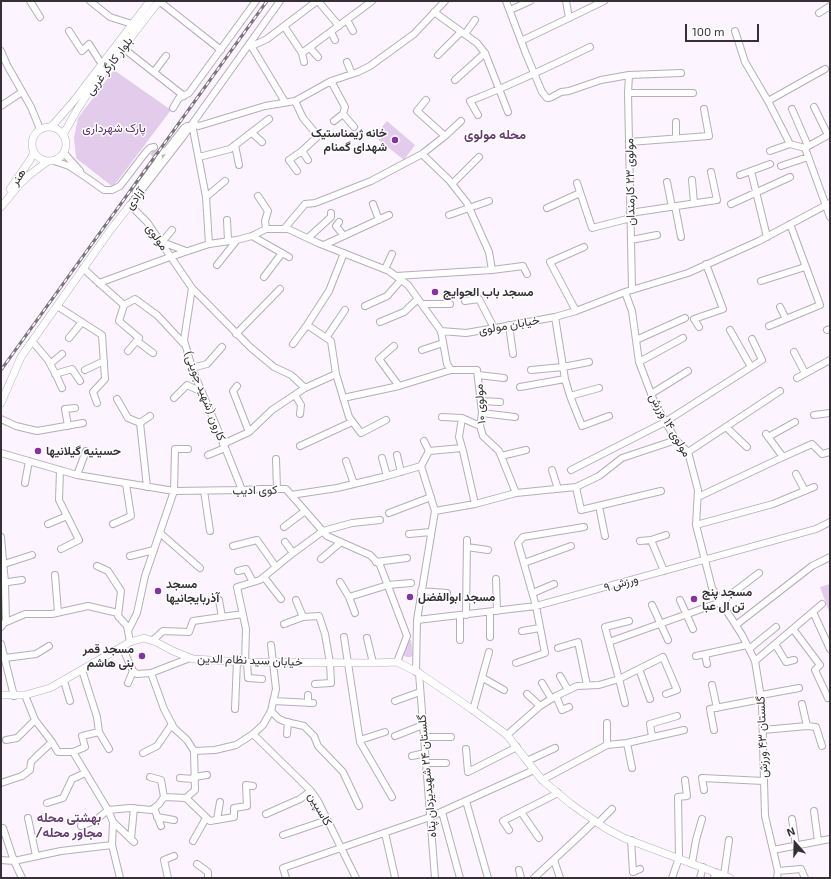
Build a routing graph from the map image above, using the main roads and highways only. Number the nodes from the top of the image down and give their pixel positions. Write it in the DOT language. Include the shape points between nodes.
graph roads {
  1 [pos="150,1"];
  2 [pos="159,1"];
  3 [pos="104,66"];
  4 [pos="51,127"];
  5 [pos="64,134"];
  6 [pos="34,152"];
  7 [pos="51,161"];
  8 [pos="1,201"];
  9 [pos="130,205"];
  10 [pos="1,207"];
  11 [pos="1,403"];
  12 [pos="1,695"];
  13 [pos="715,875"];
  14 [pos="727,877"];
  1 -- 3 [label="main road, بلوار کارگر غربی"];
  2 -- 3 [label="main road, بلوار کارگر غربی" via="123,48"];
  3 -- 4 [label="main road, بلوار کارگر غربی"];
  3 -- 5 [label="main road, بلوار کارگر غربی"];
  4 -- 5 [label="main road"];
  4 -- 6 [label="main road" via="40,129 33,137"];
  5 -- 7 [label="main road" via="66,149 57,159"];
  6 -- 7 [label="main road" via="44,161"];
  6 -- 8 [label="main road, هنر"];
  7 -- 10 [label="main road, هنر" via="28,176"];
  9 -- 11 [label="main road, آزادی" via="108,232 21,357"];
  12 -- 13 [label="main road, خیابان سید نظام الدین" via="25,695 50,688 130,642 144,638 193,659 246,662 397,662 417,672 507,735 542,780 596,822 631,840 703,867"];
  13 -- 14 [label="main road"];
}
